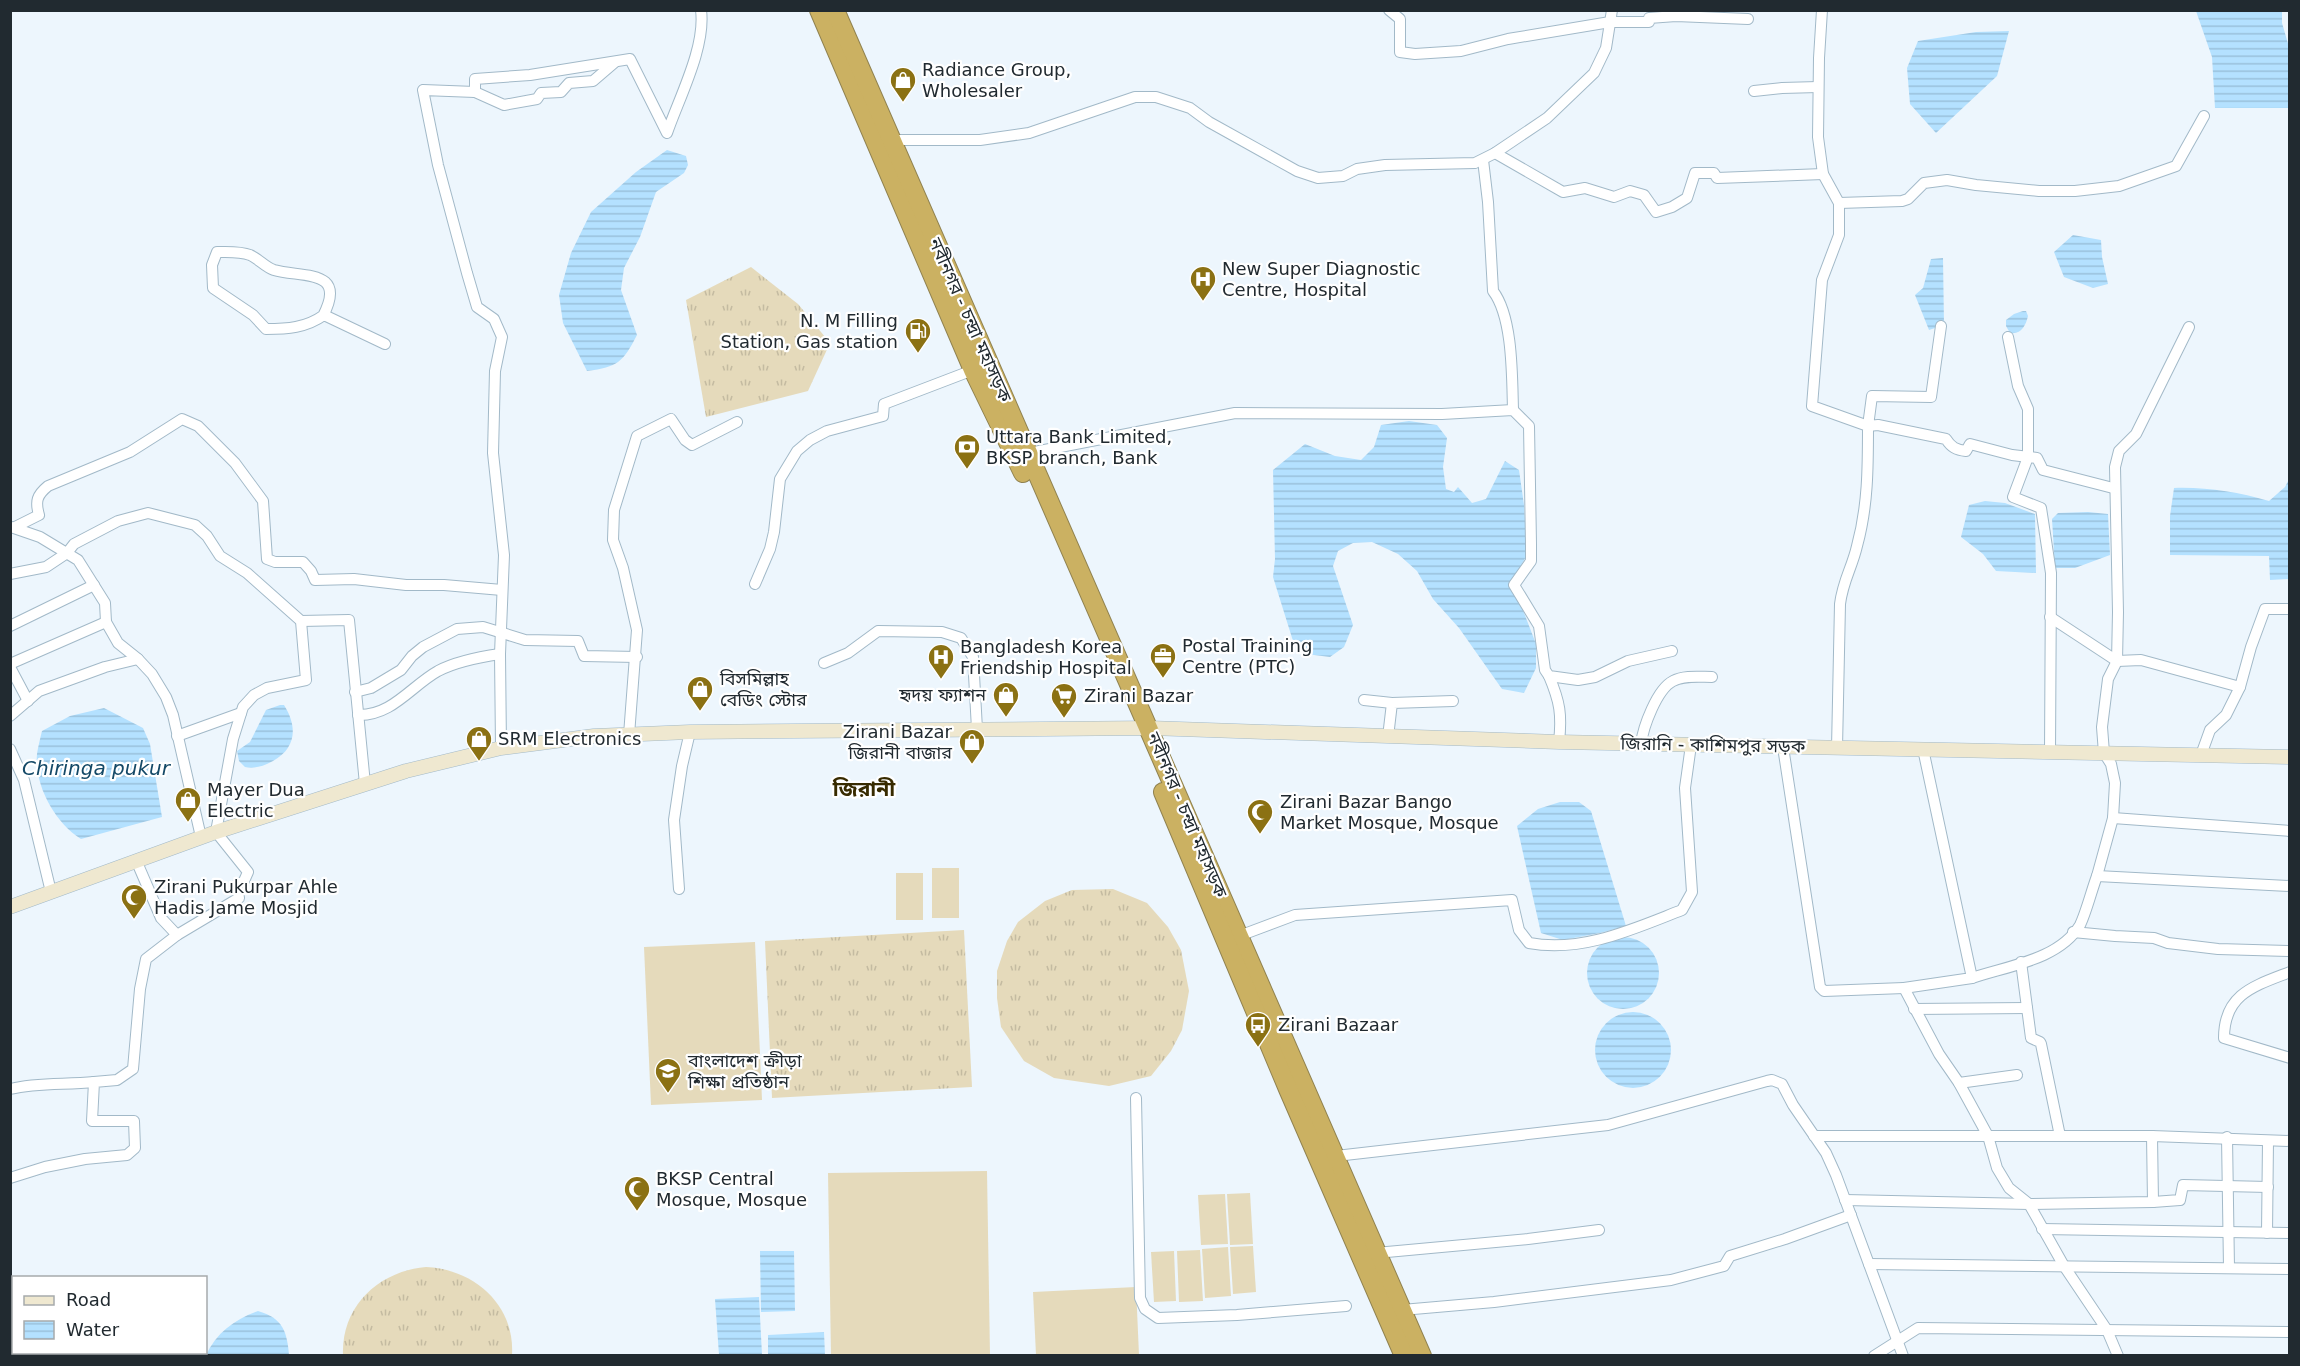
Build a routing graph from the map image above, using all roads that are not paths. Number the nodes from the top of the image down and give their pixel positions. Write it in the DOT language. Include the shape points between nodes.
graph roads {
  1 [pos="701,10"];
  2 [pos="819,10"];
  3 [pos="835,10"];
  4 [pos="1389,10"];
  5 [pos="1822,10"];
  6 [pos="1611,16"];
  7 [pos="1748,19"];
  8 [pos="616,62"];
  9 [pos="1818,87"];
  10 [pos="1754,91"];
  11 [pos="475,92"];
  12 [pos="2204,116"];
  13 [pos="892,140"];
  14 [pos="1495,153"];
  15 [pos="1483,160"];
  16 [pos="1823,174"];
  17 [pos="1839,203"];
  18 [pos="323,316"];
  19 [pos="1941,326"];
  20 [pos="2189,327"];
  21 [pos="2008,337"];
  22 [pos="385,344"];
  23 [pos="974,370"];
  24 [pos="1513,410"];
  25 [pos="737,422"];
  26 [pos="1868,426"];
  27 [pos="1021,455"];
  28 [pos="2028,457"];
  29 [pos="2114,488"];
  30 [pos="13,527"];
  31 [pos="67,553"];
  32 [pos="10,574"];
  33 [pos="755,584"];
  34 [pos="94,585"];
  35 [pos="502,590"];
  36 [pos="2289,609"];
  37 [pos="2050,617"];
  38 [pos="301,621"];
  39 [pos="106,622"];
  40 [pos="10,626"];
  41 [pos="501,633"];
  42 [pos="1672,651"];
  43 [pos="500,654"];
  44 [pos="636,657"];
  45 [pos="138,659"];
  46 [pos="2116,661"];
  47 [pos="824,663"];
  48 [pos="10,665"];
  49 [pos="1549,676"];
  50 [pos="1712,678"];
  51 [pos="2240,687"];
  52 [pos="355,692"];
  53 [pos="1364,700"];
  54 [pos="28,701"];
  55 [pos="1453,701"];
  56 [pos="1392,703"];
  57 [pos="241,713"];
  58 [pos="358,715"];
  59 [pos="10,716"];
  60 [pos="1143,728"];
  61 [pos="977,729"];
  62 [pos="690,732"];
  63 [pos="629,735"];
  64 [pos="177,736"];
  65 [pos="1388,737"];
  66 [pos="1559,742"];
  67 [pos="1641,744"];
  68 [pos="1691,745"];
  69 [pos="1784,747"];
  70 [pos="501,748"];
  71 [pos="1837,748"];
  72 [pos="10,749"];
  73 [pos="1923,749"];
  74 [pos="2050,752"];
  75 [pos="2104,753"];
  76 [pos="2201,755"];
  77 [pos="2289,757"];
  78 [pos="365,784"];
  79 [pos="2113,818"];
  80 [pos="216,831"];
  81 [pos="2289,831"];
  82 [pos="201,837"];
  83 [pos="136,861"];
  84 [pos="2097,876"];
  85 [pos="2289,886"];
  86 [pos="679,889"];
  87 [pos="51,892"];
  88 [pos="10,906"];
  89 [pos="2073,932"];
  90 [pos="177,935"];
  91 [pos="1239,936"];
  92 [pos="2289,951"];
  93 [pos="2021,962"];
  94 [pos="2289,972"];
  95 [pos="1972,978"];
  96 [pos="1904,988"];
  97 [pos="2027,1008"];
  98 [pos="1914,1010"];
  99 [pos="2289,1058"];
  100 [pos="2017,1075"];
  101 [pos="94,1083"];
  102 [pos="1959,1083"];
  103 [pos="10,1089"];
  104 [pos="1136,1098"];
  105 [pos="1814,1136"];
  106 [pos="1988,1136"];
  107 [pos="2060,1136"];
  108 [pos="2152,1136"];
  109 [pos="2227,1137"];
  110 [pos="2268,1141"];
  111 [pos="2289,1141"];
  112 [pos="1336,1156"];
  113 [pos="10,1178"];
  114 [pos="2228,1186"];
  115 [pos="2268,1187"];
  116 [pos="1845,1200"];
  117 [pos="2153,1202"];
  118 [pos="2029,1204"];
  119 [pos="1851,1215"];
  120 [pos="2042,1229"];
  121 [pos="1599,1230"];
  122 [pos="2228,1232"];
  123 [pos="2267,1233"];
  124 [pos="2289,1233"];
  125 [pos="1376,1253"];
  126 [pos="1869,1264"];
  127 [pos="2064,1266"];
  128 [pos="2229,1268"];
  129 [pos="2289,1269"];
  130 [pos="1346,1306"];
  131 [pos="1402,1310"];
  132 [pos="2107,1330"];
  133 [pos="2289,1332"];
  134 [pos="1898,1342"];
  135 [pos="1404,1356"];
  136 [pos="1422,1356"];
  137 [pos="1874,1356"];
  138 [pos="1904,1356"];
  139 [pos="2118,1356"];
  1 -- 8 [label="street" via="696,51 667,133 630,59"];
  2 -- 23 [label="highway, নবীনগর - চন্দ্রা মহাসড়ক"];
  3 -- 13 [label="highway, নবীনগর - চন্দ্রা মহাসড়ক"];
  4 -- 6 [label="street" via="1400,19 1400,52 1415,54 1461,51"];
  5 -- 9 [label="street"];
  6 -- 7 [label="street" via="1649,22 1649,18 1676,16"];
  6 -- 14 [label="street" via="1606,48 1594,73 1546,118"];
  8 -- 11 [label="street" via="475,79"];
  8 -- 11 [label="street" via="593,81 569,83 561,92 541,93 537,99 504,105"];
  9 -- 10 [label="street"];
  9 -- 16 [label="street"];
  11 -- 35 [label="street" via="423,90 466,273 477,307 494,319 502,337 495,371 493,453 504,555"];
  12 -- 17 [label="street" via="2176,166 2119,186 2039,191 1947,180 1924,183 1902,201"];
  13 -- 15 [label="street" via="980,140 1029,133 1135,98 1156,98 1190,108 1289,166 1318,178 1385,165"];
  13 -- 27 [label="highway, নবীনগর - চন্দ্রা মহাসড়ক"];
  14 -- 15 [label="street"];
  14 -- 16 [label="street" via="1563,192 1585,188 1614,197 1630,191 1644,195 1656,212 1688,198 1695,173 1714,173 1717,178"];
  15 -- 24 [label="street" via="1492,291 1506,320"];
  16 -- 17 [label="street"];
  17 -- 26 [label="street" via="1839,235 1822,280 1812,406"];
  18 -- 18 [label="street" via="313,323 287,329 266,329 253,315 213,288 212,265 217,252 250,255 288,274 319,277 327,285 329,295"];
  18 -- 22 [label="street"];
  19 -- 26 [label="street" via="1931,397 1872,396"];
  20 -- 29 [label="street" via="2136,434 2119,451"];
  21 -- 28 [label="street" via="2018,386 2028,409"];
  23 -- 27 [label="highway, নবীনগর - চন্দ্রা মহাসড়ক"];
  23 -- 33 [label="street" via="884,404 883,416 827,431 797,451 780,479 770,549"];
  24 -- 27 [label="street" via="1442,414 1235,412"];
  24 -- 49 [label="street" via="1529,426 1531,544 1531,561 1514,585 1539,626"];
  25 -- 44 [label="street" via="692,445 671,419 637,436 614,510 613,530 637,630"];
  26 -- 28 [label="street" via="1946,439 1958,450 1966,451 1970,444"];
  26 -- 71 [label="street" via="1864,514 1840,604"];
  27 -- 60 [label="highway, নবীনগর - চন্দ্রা মহাসড়ক"];
  28 -- 29 [label="street" via="2037,458 2043,470"];
  28 -- 37 [label="street" via="2013,497 2041,508 2051,573"];
  29 -- 46 [label="street"];
  30 -- 31 [label="street"];
  30 -- 35 [label="street" via="39,515 36,500 48,486 130,452 182,419 198,426 235,464 263,501 267,559 303,562 315,580 354,579"];
  31 -- 32 [label="street" via="46,567"];
  31 -- 34 [label="street" via="78,560"];
  31 -- 38 [label="street" via="74,544 118,520 148,513 195,525 219,556 247,573"];
  34 -- 39 [label="street" via="105,603"];
  34 -- 40 [label="street"];
  35 -- 41 [label="street"];
  36 -- 51 [label="street" via="2265,609"];
  37 -- 46 [label="street"];
  37 -- 74 [label="street"];
  38 -- 52 [label="street" via="349,620"];
  38 -- 57 [label="street" via="306,680 267,688 254,695"];
  39 -- 45 [label="street" via="118,644"];
  39 -- 48 [label="street"];
  41 -- 43 [label="street"];
  41 -- 44 [label="street" via="525,640 578,641 584,656"];
  41 -- 52 [label="street" via="483,627 457,629 423,647 401,670 371,688"];
  42 -- 49 [label="street" via="1628,661 1595,677 1578,680"];
  43 -- 58 [label="street" via="475,657 437,672 379,713"];
  43 -- 70 [label="street"];
  44 -- 63 [label="street"];
  45 -- 54 [label="street" via="39,691"];
  45 -- 64 [label="street" via="166,697"];
  46 -- 51 [label="street" via="2141,660"];
  46 -- 75 [label="street" via="2104,697"];
  47 -- 61 [label="street" via="848,653 878,631 942,632 961,638 973,657"];
  48 -- 54 [label="street"];
  49 -- 66 [label="street" via="1562,716"];
  50 -- 67 [label="street" via="1682,678 1666,687 1646,718"];
  51 -- 76 [label="street" via="2226,715 2210,729"];
  52 -- 58 [label="street"];
  53 -- 56 [label="street"];
  54 -- 59 [label="street"];
  55 -- 56 [label="street"];
  56 -- 65 [label="street"];
  57 -- 64 [label="street"];
  57 -- 80 [label="street"];
  58 -- 78 [label="street"];
  60 -- 61 [label="street, জিরানি - কাশিমপুর সড়ক"];
  60 -- 65 [label="street, জিরানি - কাশিমপুর সড়ক"];
  60 -- 91 [label="highway, নবীনগর - চন্দ্রা মহাসড়ক"];
  60 -- 135 [label="highway, নবীনগর - চন্দ্রা মহাসড়ক" via="1288,1089"];
  61 -- 62 [label="street, জিরানি - কাশিমপুর সড়ক"];
  62 -- 63 [label="street, জিরানি - কাশিমপুর সড়ক"];
  62 -- 86 [label="street" via="674,820"];
  63 -- 70 [label="street, জিরানি - কাশিমপুর সড়ক"];
  64 -- 82 [label="street"];
  65 -- 66 [label="street, জিরানি - কাশিমপুর সড়ক"];
  66 -- 67 [label="street, জিরানি - কাশিমপুর সড়ক"];
  67 -- 68 [label="street, জিরানি - কাশিমপুর সড়ক"];
  68 -- 69 [label="street, জিরানি - কাশিমপুর সড়ক"];
  68 -- 91 [label="street" via="1685,788 1692,891 1682,910 1603,940 1546,946 1528,943 1519,930 1512,900 1295,915"];
  69 -- 71 [label="street, জিরানি - কাশিমপুর সড়ক"];
  69 -- 96 [label="street" via="1820,987 1824,991"];
  70 -- 78 [label="street, জিরানি - কাশিমপুর সড়ক"];
  71 -- 73 [label="street, জিরানি - কাশিমপুর সড়ক"];
  72 -- 87 [label="street" via="24,780"];
  73 -- 74 [label="street, জিরানি - কাশিমপুর সড়ক"];
  73 -- 95 [label="street"];
  74 -- 75 [label="street, জিরানি - কাশিমপুর সড়ক"];
  75 -- 76 [label="street, জিরানি - কাশিমপুর সড়ক"];
  75 -- 79 [label="street" via="2112,764 2115,783"];
  76 -- 77 [label="street, জিরানি - কাশিমপুর সড়ক"];
  78 -- 80 [label="street, জিরানি - কাশিমপুর সড়ক"];
  79 -- 81 [label="street"];
  79 -- 84 [label="street"];
  80 -- 82 [label="street, জিরানি - কাশিমপুর সড়ক"];
  80 -- 90 [label="street" via="248,872 237,885 239,898"];
  82 -- 83 [label="street, জিরানি - কাশিমপুর সড়ক"];
  83 -- 87 [label="street, জিরানি - কাশিমপুর সড়ক"];
  83 -- 90 [label="street" via="161,918"];
  84 -- 85 [label="street"];
  84 -- 89 [label="street" via="2080,925"];
  87 -- 88 [label="street, জিরানি - কাশিমপুর সড়ক"];
  89 -- 92 [label="street" via="2154,938 2218,949"];
  89 -- 93 [label="street" via="2044,955"];
  90 -- 101 [label="street" via="146,959 133,1070 117,1080"];
  91 -- 112 [label="highway, নবীনগর - চন্দ্রা মহাসড়ক"];
  93 -- 95 [label="street"];
  93 -- 97 [label="street"];
  94 -- 99 [label="street" via="2248,989 2231,1005 2224,1022 2224,1038"];
  95 -- 96 [label="street"];
  96 -- 98 [label="street"];
  97 -- 98 [label="street"];
  97 -- 107 [label="street" via="2031,1038 2041,1044"];
  98 -- 102 [label="street"];
  100 -- 102 [label="street"];
  101 -- 103 [label="street" via="32,1083"];
  101 -- 113 [label="street" via="92,1121 134,1121 135,1148 127,1155 65,1163"];
  102 -- 106 [label="street"];
  104 -- 130 [label="street" via="1140,1298 1145,1309 1158,1318 1237,1316"];
  105 -- 106 [label="street"];
  105 -- 112 [label="street" via="1782,1084 1772,1080 1608,1125"];
  105 -- 116 [label="street" via="1826,1153"];
  106 -- 107 [label="street"];
  106 -- 118 [label="street" via="1997,1168 2009,1188"];
  107 -- 108 [label="street"];
  108 -- 109 [label="street"];
  108 -- 117 [label="street"];
  109 -- 110 [label="street"];
  109 -- 114 [label="street"];
  110 -- 111 [label="street"];
  110 -- 115 [label="street"];
  112 -- 125 [label="highway, নবীনগর - চন্দ্রা মহাসড়ক"];
  114 -- 115 [label="street"];
  114 -- 117 [label="street" via="2183,1185 2180,1200"];
  114 -- 122 [label="street"];
  115 -- 123 [label="street"];
  116 -- 118 [label="street"];
  116 -- 119 [label="street"];
  117 -- 118 [label="street"];
  118 -- 120 [label="street"];
  119 -- 126 [label="street"];
  119 -- 131 [label="street" via="1730,1256 1724,1266 1671,1280"];
  120 -- 122 [label="street"];
  120 -- 127 [label="street"];
  121 -- 125 [label="street"];
  122 -- 123 [label="street"];
  122 -- 128 [label="street"];
  123 -- 124 [label="street"];
  125 -- 131 [label="highway, নবীনগর - চন্দ্রা মহাসড়ক"];
  126 -- 127 [label="street"];
  126 -- 134 [label="street"];
  127 -- 128 [label="street"];
  127 -- 132 [label="street"];
  128 -- 129 [label="street"];
  131 -- 136 [label="highway, নবীনগর - চন্দ্রা মহাসড়ক"];
  132 -- 133 [label="street"];
  132 -- 134 [label="street" via="1918,1328"];
  132 -- 139 [label="street"];
  134 -- 137 [label="street"];
  134 -- 138 [label="street"];
}
